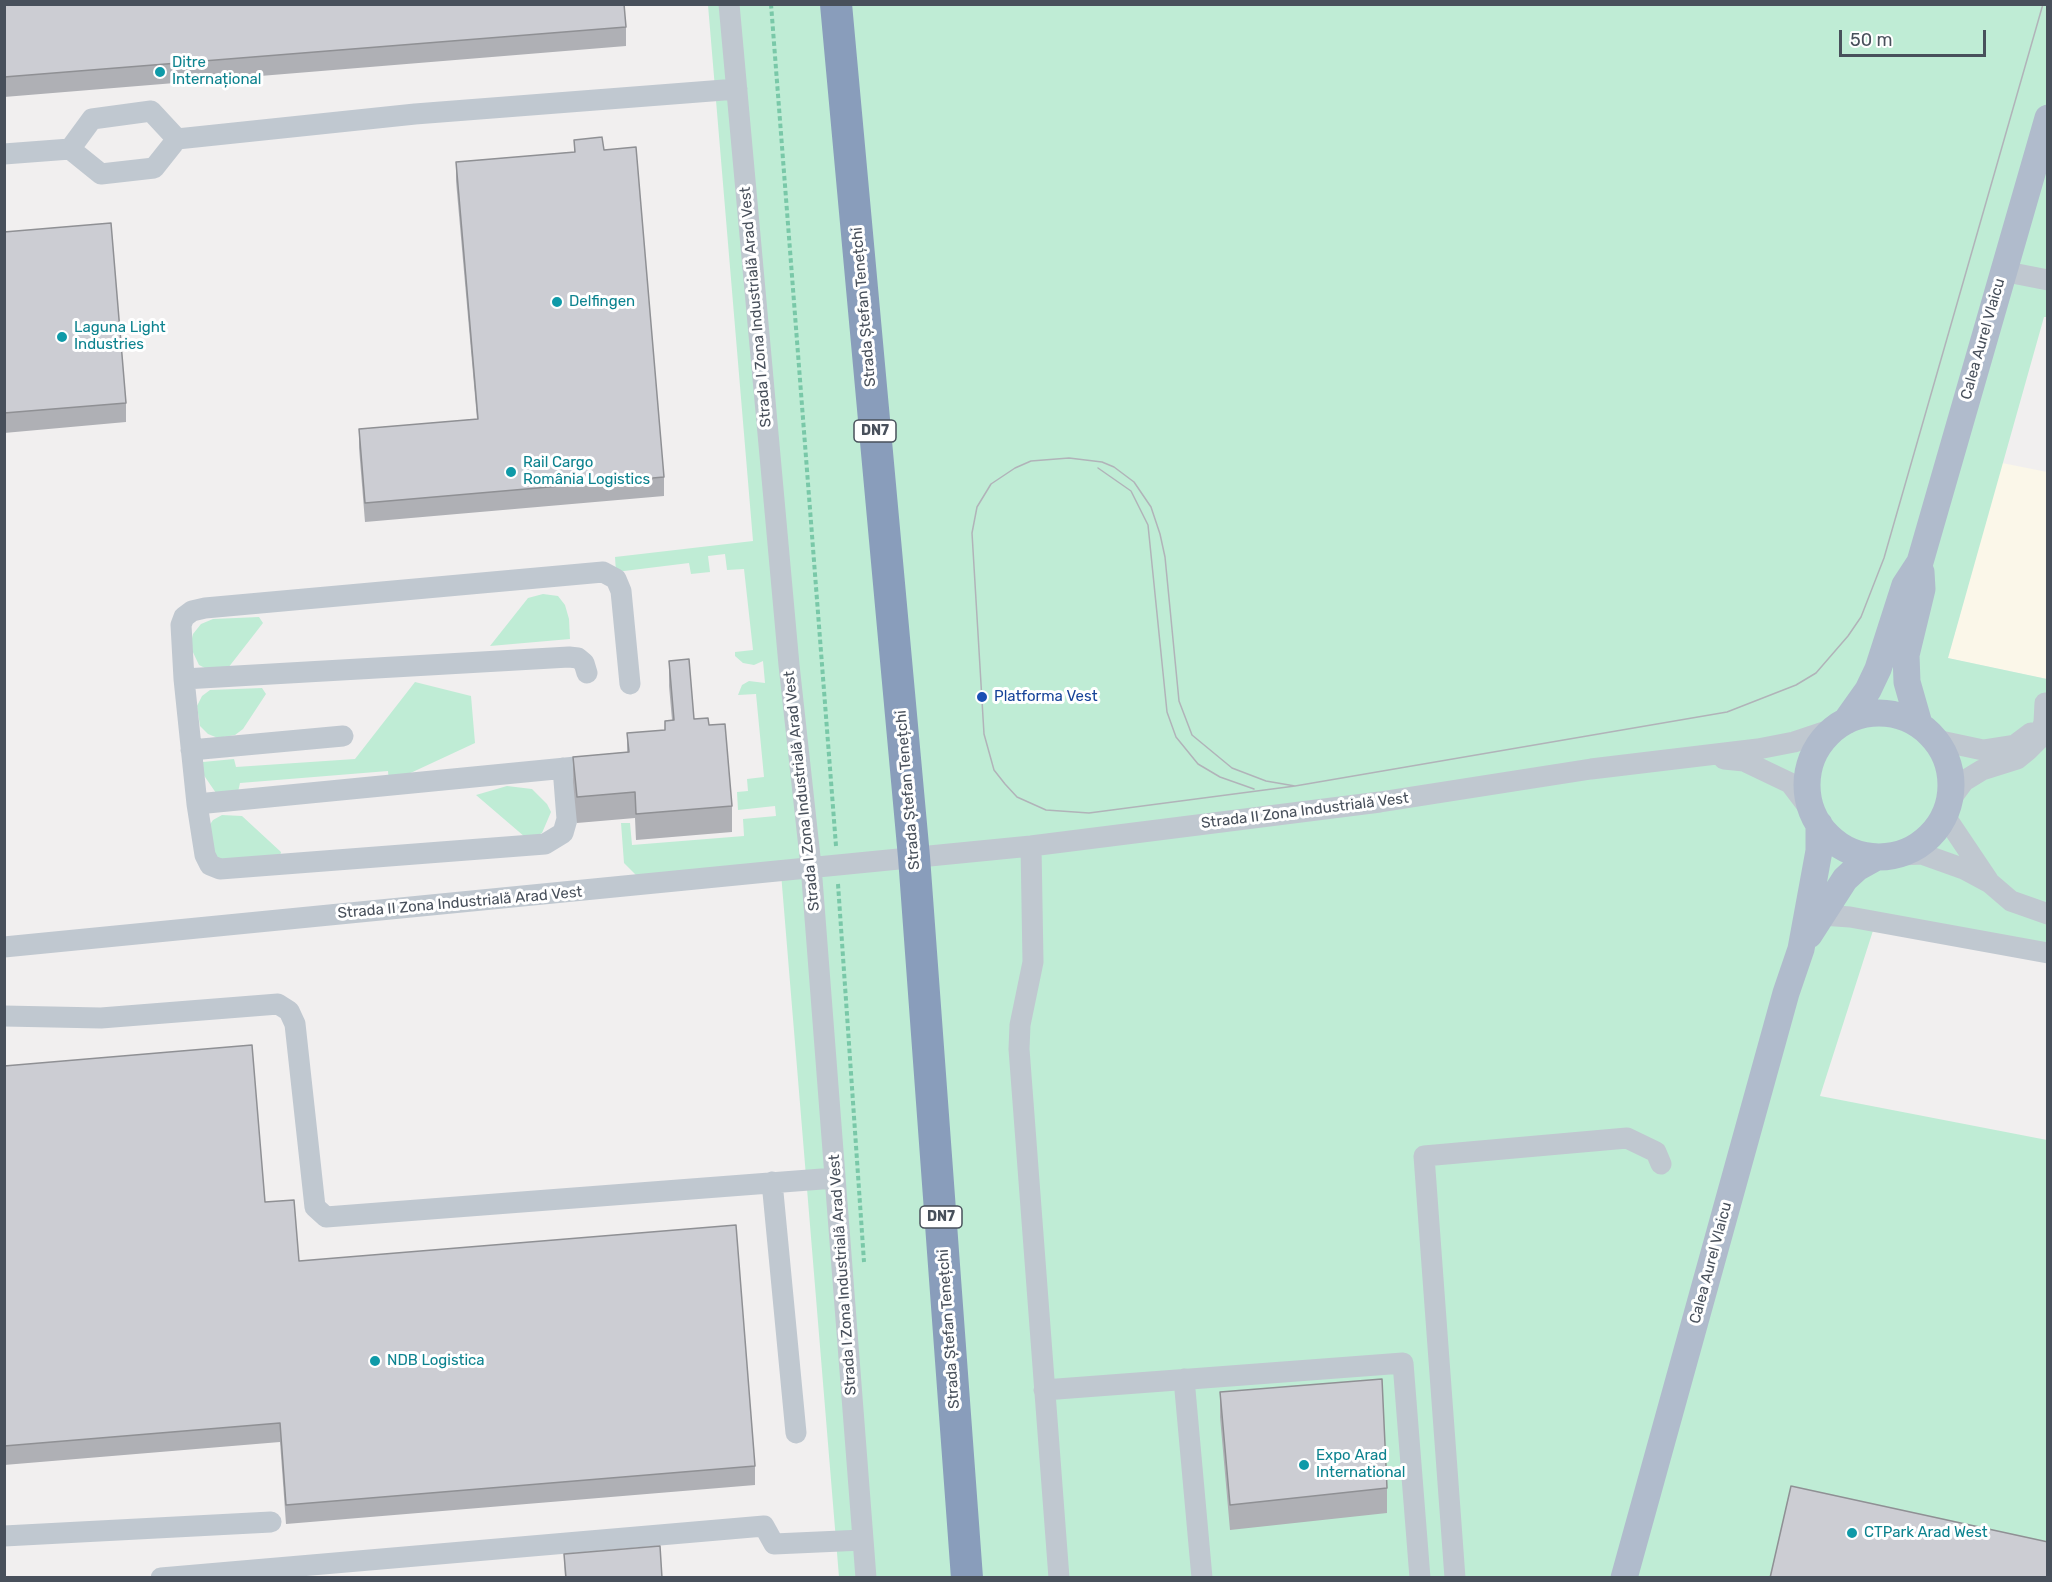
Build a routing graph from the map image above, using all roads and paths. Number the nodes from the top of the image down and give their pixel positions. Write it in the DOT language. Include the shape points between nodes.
graph roads {
  1 [pos="729,4"];
  2 [pos="771,4"];
  3 [pos="836,4"];
  4 [pos="737,89"];
  5 [pos="2048,118"];
  6 [pos="177,139"];
  7 [pos="70,149"];
  8 [pos="4,154"];
  9 [pos="2002,271"];
  10 [pos="2048,280"];
  11 [pos="1920,562"];
  12 [pos="587,673"];
  13 [pos="184,679"];
  14 [pos="630,684"];
  15 [pos="1840,725"];
  16 [pos="1928,732"];
  17 [pos="343,736"];
  18 [pos="191,750"];
  19 [pos="1694,756"];
  20 [pos="197,804"];
  21 [pos="1948,808"];
  22 [pos="1816,818"];
  23 [pos="1031,846"];
  24 [pos="1888,856"];
  25 [pos="914,857"];
  26 [pos="837,864"];
  27 [pos="812,866"];
  28 [pos="1990,883"];
  29 [pos="2048,914"];
  30 [pos="1822,915"];
  31 [pos="4,946"];
  32 [pos="1801,949"];
  33 [pos="2048,953"];
  34 [pos="4,1016"];
  35 [pos="1661,1164"];
  36 [pos="836,1178"];
  37 [pos="772,1182"];
  38 [pos="864,1268"];
  39 [pos="1184,1379"];
  40 [pos="1044,1390"];
  41 [pos="796,1433"];
  42 [pos="271,1522"];
  43 [pos="4,1536"];
  44 [pos="863,1539"];
  45 [pos="1623,1574"];
  46 [pos="160,1578"];
  47 [pos="866,1578"];
  48 [pos="968,1578"];
  49 [pos="1059,1578"];
  50 [pos="1203,1578"];
  51 [pos="1420,1578"];
  52 [pos="1455,1578"];
  1 -- 4 [label="street, Strada I Zona Industrială Arad Vest"];
  2 -- 26 [label="path"];
  3 -- 25 [label="highway, Strada Ștefan Tenețchi / DN7"];
  4 -- 6 [label="street" via="415,114"];
  4 -- 27 [label="street, Strada I Zona Industrială Arad Vest" via="789,665"];
  5 -- 9 [label="main road, Calea Aurel Vlaicu"];
  6 -- 7 [label="street" via="154,168 101,174"];
  6 -- 7 [label="street" via="151,111 92,119"];
  7 -- 8 [label="street"];
  9 -- 10 [label="street"];
  9 -- 11 [label="main road, Calea Aurel Vlaicu"];
  11 -- 15 [label="main road, Calea Aurel Vlaicu" via="1905,585 1868,690"];
  11 -- 16 [label="main road, Calea Aurel Vlaicu" via="1922,589 1906,655 1907,682"];
  12 -- 13 [label="street" via="584,663 569,657"];
  13 -- 14 [label="street" via="181,625 192,611 603,573 616,579 621,591"];
  13 -- 18 [label="street"];
  15 -- 16 [label="main road" via="1870,713 1896,714"];
  15 -- 19 [label="street, Strada II Zona Industrială Vest" via="1794,742"];
  15 -- 22 [label="main road, Calea Aurel Vlaicu" via="1819,745 1810,765 1807,787"];
  16 -- 21 [label="main road, Calea Aurel Vlaicu" via="1947,758 1952,778"];
  16 -- 21 [label="street" via="1983,750 2015,746 2032,733 2045,703 2039,739 2017,759 1964,781"];
  17 -- 18 [label="street"];
  18 -- 20 [label="street"];
  19 -- 22 [label="street, Strada II Zona Industrială Vest" via="1744,761 1769,771 1790,783"];
  19 -- 23 [label="street, Strada II Zona Industrială Vest" via="1380,802"];
  20 -- 20 [label="street" via="205,855 210,865 220,869 545,844 563,833 571,767"];
  21 -- 24 [label="main road, Calea Aurel Vlaicu" via="1923,843"];
  21 -- 28 [label="street"];
  22 -- 24 [label="main road" via="1840,846 1857,854"];
  22 -- 32 [label="main road, Calea Aurel Vlaicu" via="1819,851"];
  23 -- 25 [label="street, Strada II Zona Industrială Vest"];
  23 -- 40 [label="street" via="1033,962 1019,1048"];
  24 -- 28 [label="street" via="1922,854"];
  24 -- 30 [label="main road, Calea Aurel Vlaicu" via="1857,868 1845,879"];
  25 -- 26 [label="street, Strada II Zona Industrială Arad Vest"];
  25 -- 48 [label="highway, Strada Ștefan Tenețchi / DN7"];
  26 -- 27 [label="street, Strada II Zona Industrială Arad Vest"];
  26 -- 38 [label="path"];
  27 -- 31 [label="street, Strada II Zona Industrială Arad Vest"];
  27 -- 36 [label="street, Strada I Zona Industrială Arad Vest"];
  28 -- 29 [label="street" via="2012,901"];
  30 -- 32 [label="main road, Calea Aurel Vlaicu"];
  30 -- 33 [label="street"];
  32 -- 45 [label="main road, Calea Aurel Vlaicu"];
  34 -- 37 [label="street" via="101,1018 278,1004 289,1011 295,1024 315,1207 326,1217"];
  35 -- 52 [label="street" via="1656,1152 1627,1138 1424,1156"];
  36 -- 37 [label="street"];
  36 -- 44 [label="street, Strada I Zona Industrială Arad Vest"];
  37 -- 41 [label="street"];
  39 -- 40 [label="street"];
  39 -- 50 [label="street"];
  39 -- 51 [label="street" via="1403,1363"];
  40 -- 49 [label="street"];
  42 -- 43 [label="street"];
  44 -- 46 [label="street" via="774,1544 764,1526"];
  44 -- 47 [label="street, Strada I Zona Industrială Arad Vest"];
}
